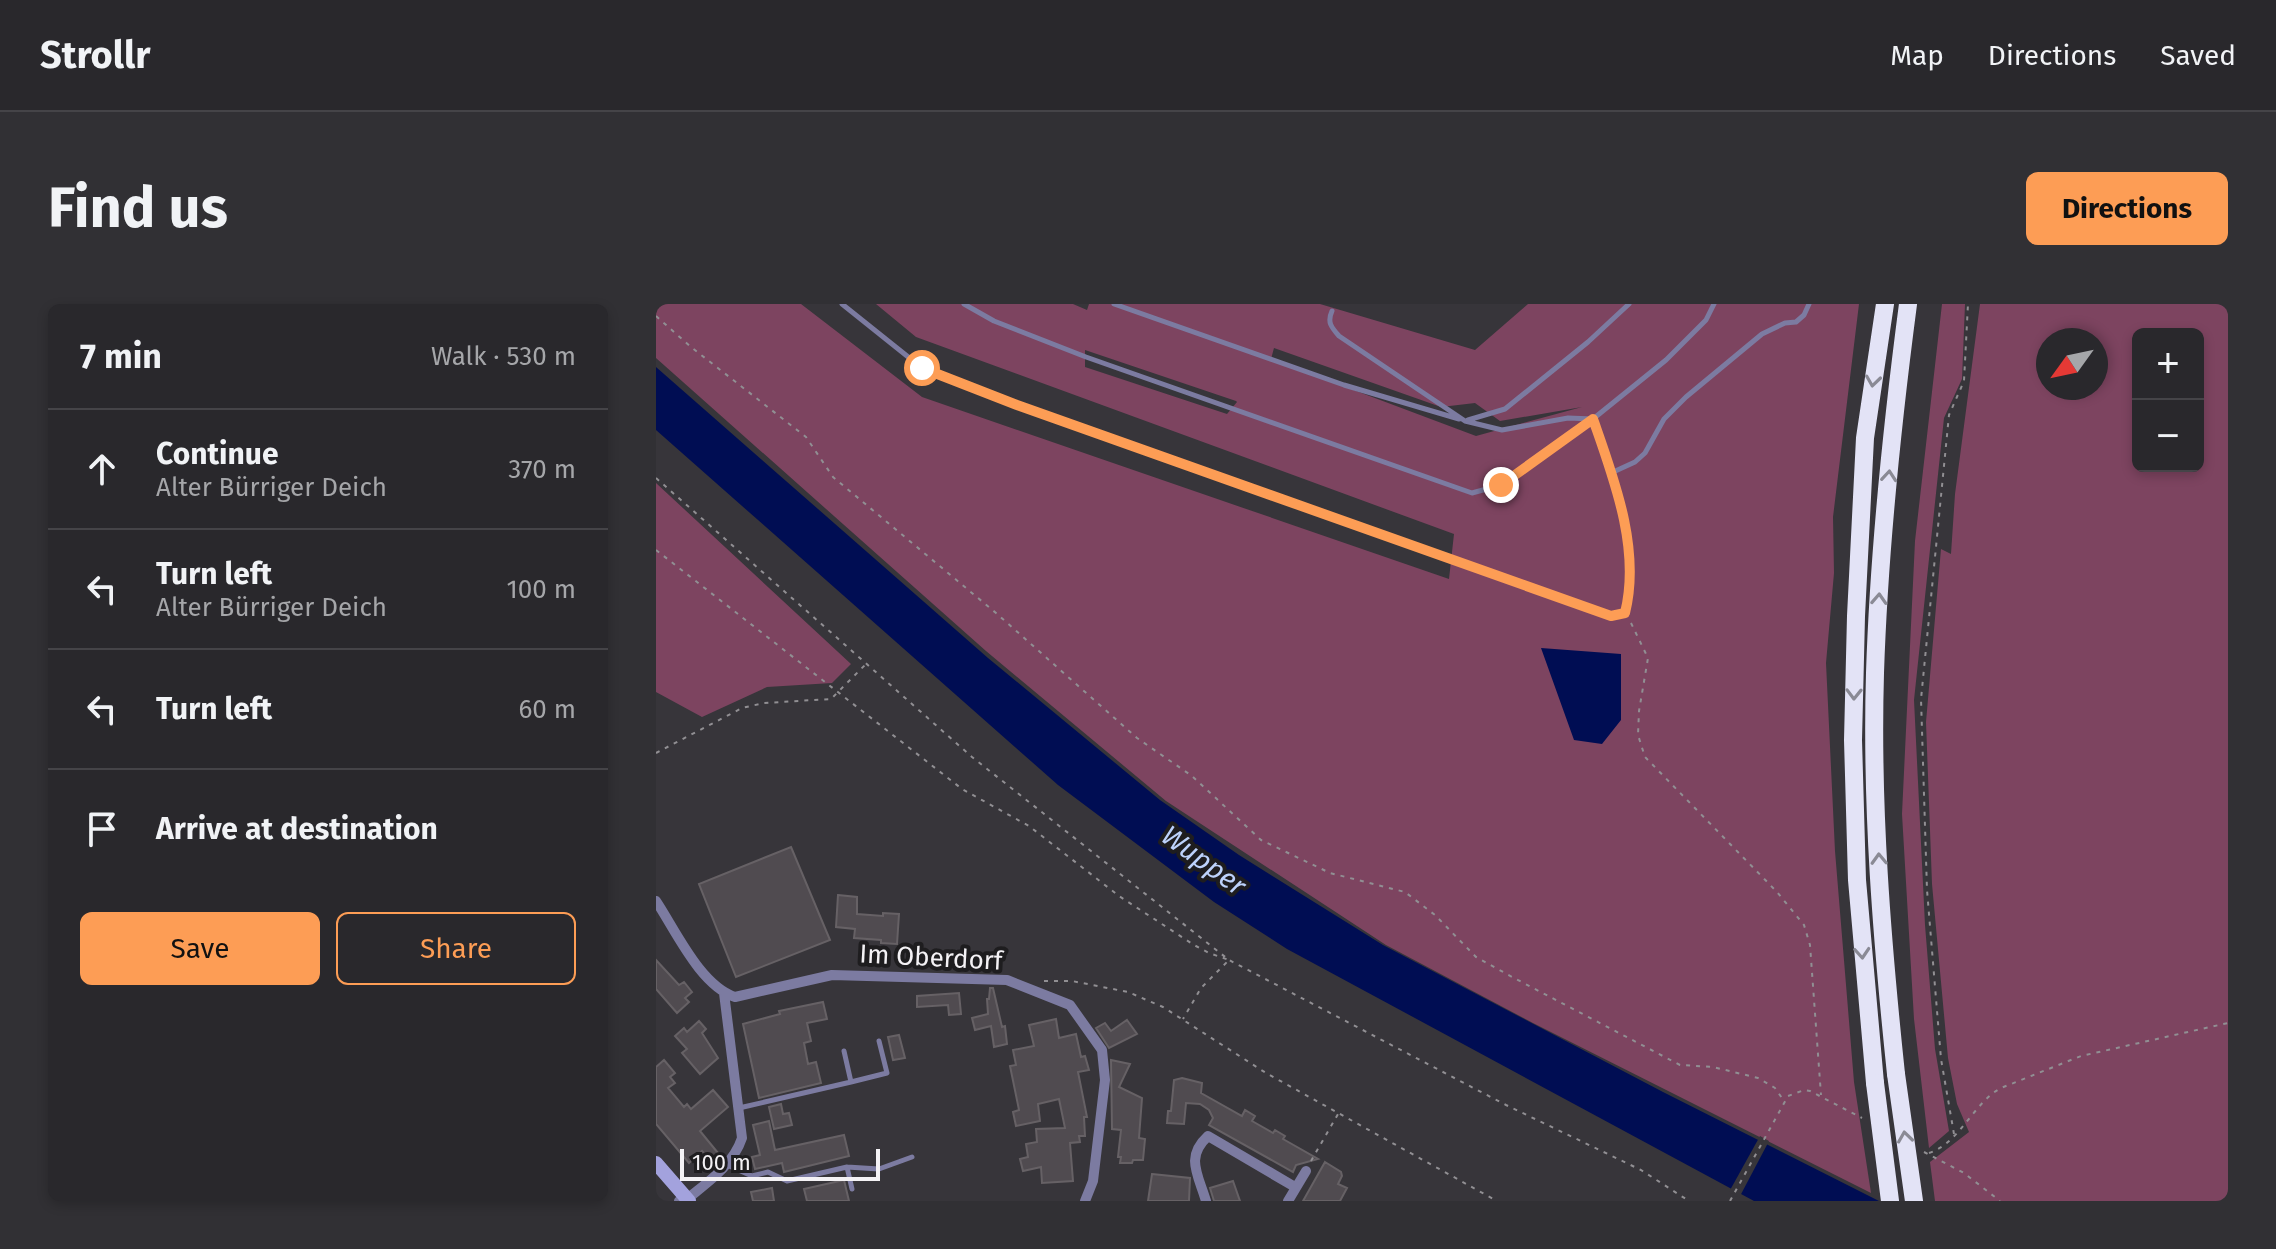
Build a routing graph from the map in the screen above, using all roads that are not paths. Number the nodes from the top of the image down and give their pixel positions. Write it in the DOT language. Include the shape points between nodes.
graph roads {
  1 [pos="842,304"];
  2 [pos="964,304"];
  3 [pos="1114,304"];
  4 [pos="1629,304"];
  5 [pos="1714,304"];
  6 [pos="1809,304"];
  7 [pos="1885,304"];
  8 [pos="1908,304"];
  9 [pos="1332,311"];
  10 [pos="1593,419"];
  11 [pos="1465,421"];
  12 [pos="1611,473"];
  13 [pos="656,901"];
  14 [pos="724,993"];
  15 [pos="879,1041"];
  16 [pos="844,1051"];
  17 [pos="851,1082"];
  18 [pos="738,1108"];
  19 [pos="912,1157"];
  20 [pos="656,1163"];
  21 [pos="726,1165"];
  22 [pos="847,1167"];
  23 [pos="1306,1171"];
  24 [pos="1295,1187"];
  25 [pos="852,1189"];
  26 [pos="686,1201"];
  27 [pos="1085,1201"];
  28 [pos="1206,1201"];
  29 [pos="1288,1201"];
  30 [pos="1890,1201"];
  31 [pos="1914,1201"];
  1 -- 12 [label="lane" via="922,368 1611,616 1625,613 1630,593 1630,554"];
  2 -- 10 [label="lane" via="1086,357 1472,493 1501,485"];
  3 -- 11 [label="lane" via="1344,385"];
  4 -- 11 [label="lane" via="1505,409"];
  5 -- 10 [label="lane" via="1706,320 1666,360"];
  6 -- 12 [label="lane" via="1796,322 1762,334 1686,397 1664,419 1645,453"];
  7 -- 30 [label="highway, one-way, bridge" via="1865,438 1853,740 1857,880"];
  31 -- 8 [label="highway, one-way, bridge" via="1896,1074 1879,869 1875,675"];
  9 -- 11 [label="lane" via="1330,326 1339,336"];
  10 -- 11 [label="lane" via="1502,430"];
  10 -- 12 [label="lane"];
  13 -- 14 [label="street" via="706,978"];
  14 -- 18 [label="street"];
  14 -- 27 [label="street, Im Oberdorf" via="735,997 832,975 969,978 1007,980 1070,1005 1102,1050 1105,1080 1093,1181"];
  15 -- 17 [label="lane" via="887,1073"];
  16 -- 17 [label="lane"];
  17 -- 18 [label="lane"];
  18 -- 21 [label="street" via="742,1138"];
  19 -- 22 [label="lane" via="879,1169"];
  20 -- 26 [label="main road"];
  21 -- 22 [label="lane" via="752,1176 768,1172 787,1181"];
  21 -- 26 [label="street"];
  22 -- 25 [label="lane"];
  23 -- 24 [label="street"];
  24 -- 28 [label="street" via="1208,1136 1196,1147 1193,1161"];
  24 -- 29 [label="street"];
}
